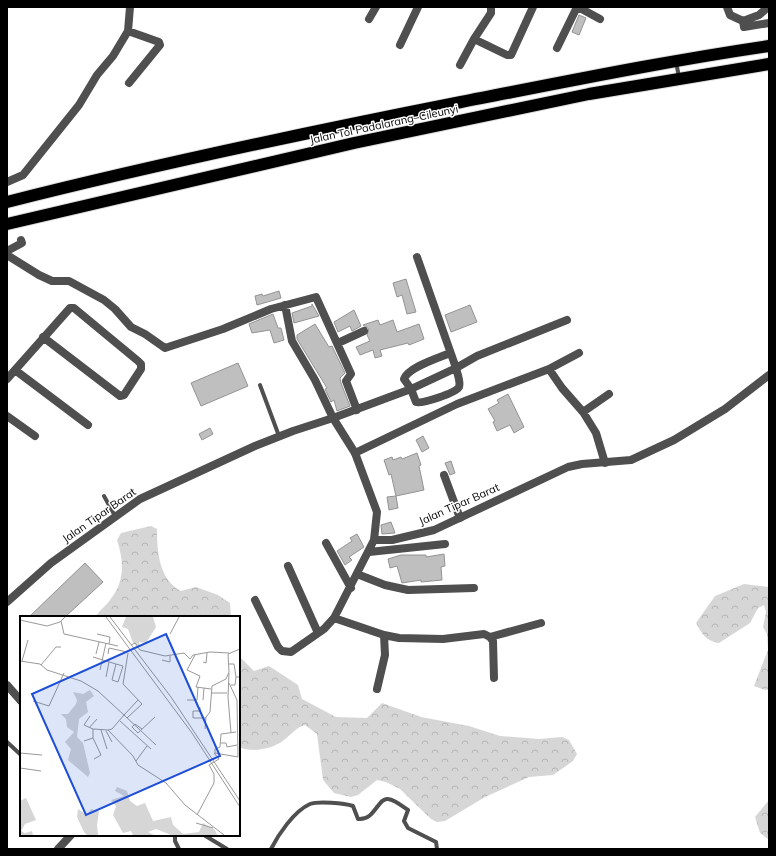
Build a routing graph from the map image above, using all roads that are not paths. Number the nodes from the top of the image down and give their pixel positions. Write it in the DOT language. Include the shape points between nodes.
graph roads {
  1 [pos="130,7"];
  2 [pos="376,7"];
  3 [pos="418,7"];
  4 [pos="491,7"];
  5 [pos="533,7"];
  6 [pos="578,7"];
  7 [pos="727,7"];
  8 [pos="768,7"];
  9 [pos="600,18"];
  10 [pos="369,19"];
  11 [pos="743,21"];
  12 [pos="769,23"];
  13 [pos="128,30"];
  14 [pos="474,39"];
  15 [pos="400,45"];
  16 [pos="769,46"];
  17 [pos="557,48"];
  18 [pos="676,60"];
  19 [pos="769,64"];
  20 [pos="460,65"];
  21 [pos="680,79"];
  22 [pos="129,83"];
  23 [pos="7,182"];
  24 [pos="7,202"];
  25 [pos="7,224"];
  26 [pos="7,244"];
  27 [pos="7,251"];
  28 [pos="7,255"];
  29 [pos="417,258"];
  30 [pos="285,305"];
  31 [pos="567,320"];
  32 [pos="364,331"];
  33 [pos="43,337"];
  34 [pos="338,343"];
  35 [pos="450,353"];
  36 [pos="579,353"];
  37 [pos="456,368"];
  38 [pos="550,369"];
  39 [pos="15,370"];
  40 [pos="769,374"];
  41 [pos="7,379"];
  42 [pos="260,385"];
  43 [pos="411,388"];
  44 [pos="609,394"];
  45 [pos="356,410"];
  46 [pos="583,412"];
  47 [pos="7,416"];
  48 [pos="333,418"];
  49 [pos="88,424"];
  50 [pos="34,436"];
  51 [pos="280,436"];
  52 [pos="355,453"];
  53 [pos="605,463"];
  54 [pos="444,475"];
  55 [pos="104,496"];
  56 [pos="115,516"];
  57 [pos="460,518"];
  58 [pos="374,540"];
  59 [pos="326,543"];
  60 [pos="445,544"];
  61 [pos="368,552"];
  62 [pos="288,566"];
  63 [pos="357,574"];
  64 [pos="351,588"];
  65 [pos="474,588"];
  66 [pos="255,600"];
  67 [pos="7,602"];
  68 [pos="334,618"];
  69 [pos="541,623"];
  70 [pos="318,633"];
  71 [pos="384,635"];
  72 [pos="490,637"];
  73 [pos="494,678"];
  74 [pos="7,686"];
  75 [pos="377,689"];
  76 [pos="20,700"];
  77 [pos="7,742"];
  78 [pos="20,754"];
  79 [pos="70,836"];
  80 [pos="175,836"];
  81 [pos="206,836"];
  82 [pos="58,849"];
  83 [pos="178,849"];
  84 [pos="227,849"];
  85 [pos="271,849"];
  86 [pos="436,849"];
  1 -- 13 [label="street"];
  2 -- 10 [label="street"];
  3 -- 15 [label="street"];
  4 -- 14 [label="street" via="491,13"];
  5 -- 14 [label="street" via="511,55 495,51"];
  6 -- 9 [label="street"];
  6 -- 17 [label="street"];
  7 -- 11 [label="street" via="730,15"];
  8 -- 11 [label="street" via="759,15"];
  11 -- 12 [label="street" via="744,27"];
  13 -- 22 [label="street" via="159,42 160,45"];
  13 -- 23 [label="street" via="114,56 96,75 79,105 23,175"];
  14 -- 20 [label="street"];
  16 -- 18 [label="highway, Jalan Tol Padalarang–Cileunyi"];
  18 -- 21 [label="lane"];
  18 -- 24 [label="highway, Jalan Tol Padalarang–Cileunyi" via="348,124 102,178"];
  19 -- 21 [label="highway, Jalan Tol Padalarang–Cileunyi"];
  21 -- 25 [label="highway, Jalan Tol Padalarang–Cileunyi" via="589,94 354,143"];
  26 -- 27 [label="street" via="21,240 22,242"];
  28 -- 30 [label="street" via="39,275 52,281 69,281 104,300 131,328 165,348"];
  29 -- 35 [label="street"];
  30 -- 34 [label="street" via="316,297"];
  30 -- 48 [label="street" via="292,341"];
  31 -- 37 [label="street, Jalan Tipar Barat" via="477,356"];
  32 -- 34 [label="street"];
  33 -- 33 [label="street" via="120,396 124,395 141,369 138,361 74,308 68,309"];
  33 -- 39 [label="street"];
  34 -- 45 [label="street" via="351,374 346,381"];
  35 -- 37 [label="street"];
  35 -- 43 [label="street" via="406,374 404,379"];
  36 -- 38 [label="street"];
  37 -- 43 [label="street, Jalan Tipar Barat"];
  37 -- 43 [label="street" via="460,384 455,390 418,403"];
  38 -- 46 [label="street" via="562,388"];
  38 -- 52 [label="street" via="457,404"];
  39 -- 41 [label="street"];
  39 -- 49 [label="street"];
  40 -- 53 [label="street, Jalan Tipar Barat" via="725,409 674,440 631,460"];
  42 -- 51 [label="lane"];
  43 -- 45 [label="street, Jalan Tipar Barat"];
  44 -- 46 [label="street"];
  45 -- 48 [label="street, Jalan Tipar Barat"];
  46 -- 53 [label="street" via="596,433"];
  47 -- 50 [label="street"];
  48 -- 51 [label="street, Jalan Tipar Barat"];
  48 -- 52 [label="street"];
  51 -- 56 [label="street, Jalan Tipar Barat" via="140,499"];
  52 -- 58 [label="street" via="377,512"];
  53 -- 57 [label="street, Jalan Tipar Barat" via="568,467"];
  54 -- 57 [label="street"];
  55 -- 56 [label="lane"];
  56 -- 67 [label="street, Jalan Tipar Barat" via="52,563"];
  57 -- 58 [label="street, Jalan Tipar Barat" via="411,537"];
  58 -- 61 [label="street"];
  59 -- 64 [label="street"];
  60 -- 61 [label="street"];
  61 -- 63 [label="street"];
  62 -- 70 [label="street"];
  63 -- 64 [label="street"];
  63 -- 65 [label="street" via="385,585 408,590"];
  64 -- 68 [label="street"];
  66 -- 70 [label="street" via="282,651 291,652"];
  68 -- 70 [label="street"];
  68 -- 71 [label="street"];
  69 -- 72 [label="street"];
  71 -- 72 [label="street" via="424,639 484,634"];
  71 -- 75 [label="street" via="386,651"];
  72 -- 73 [label="street" via="493,641"];
  74 -- 76 [label="street"];
  77 -- 78 [label="lane"];
  79 -- 82 [label="street"];
  80 -- 83 [label="lane"];
  81 -- 84 [label="lane"];
  85 -- 86 [label="lane" via="287,824 310,804 321,802 353,806 358,819 361,819 375,811 385,798 408,810 404,821 408,828 436,842"];
}
